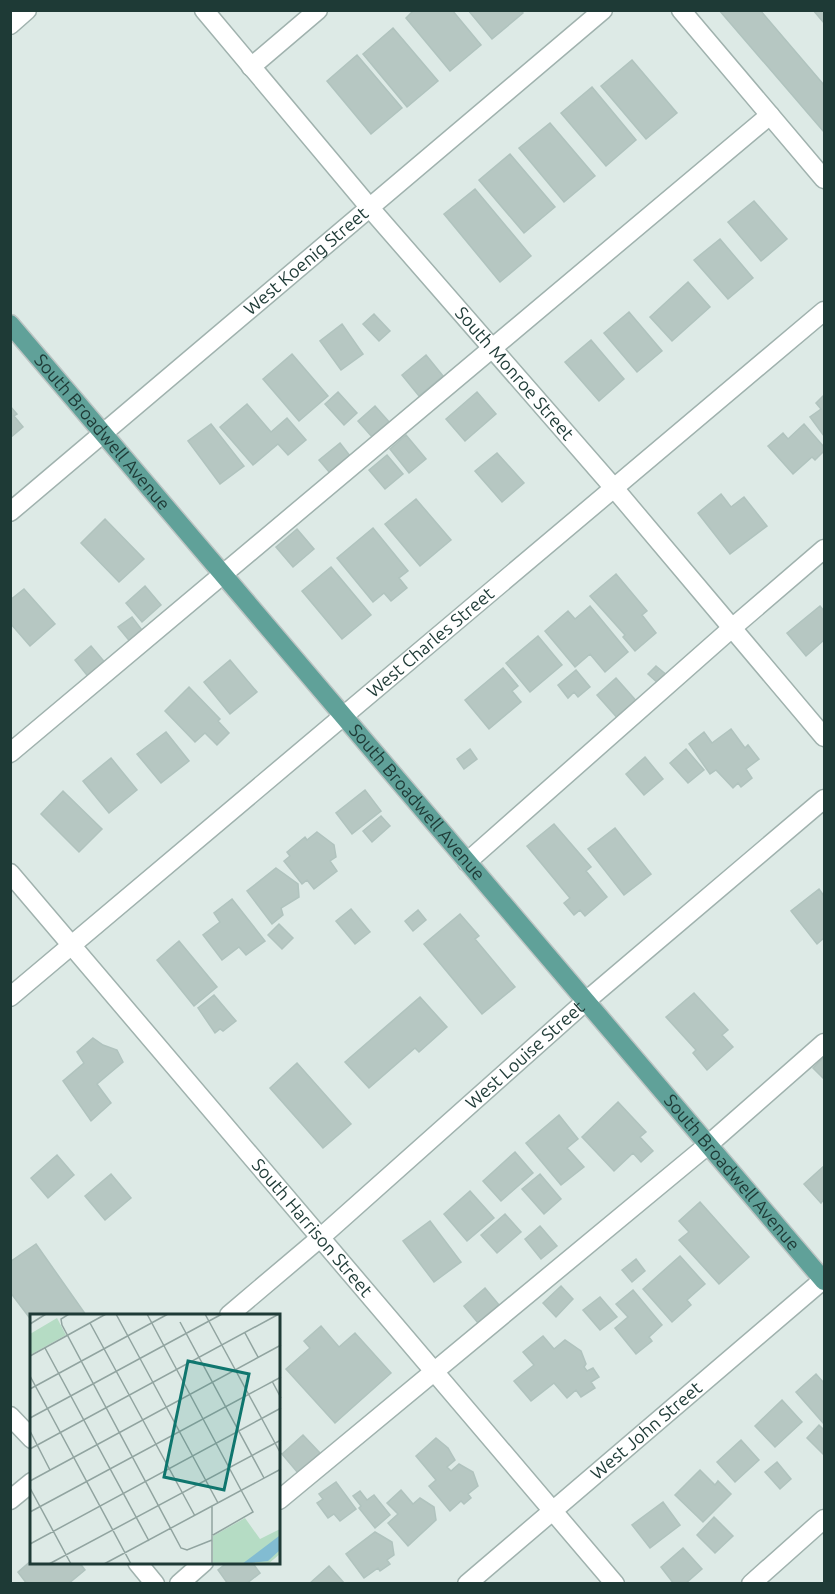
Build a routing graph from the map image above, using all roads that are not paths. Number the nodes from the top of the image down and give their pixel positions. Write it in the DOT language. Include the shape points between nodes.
graph roads {
  1 [pos="27,10"];
  2 [pos="204,10"];
  3 [pos="318,10"];
  4 [pos="603,10"];
  5 [pos="681,10"];
  6 [pos="10,25"];
  7 [pos="251,67"];
  8 [pos="770,115"];
  9 [pos="825,179"];
  10 [pos="370,208"];
  11 [pos="825,311"];
  12 [pos="10,324"];
  13 [pos="492,348"];
  14 [pos="104,432"];
  15 [pos="614,488"];
  16 [pos="10,512"];
  17 [pos="825,549"];
  18 [pos="222,573"];
  19 [pos="732,628"];
  20 [pos="343,716"];
  21 [pos="825,737"];
  22 [pos="10,753"];
  23 [pos="825,799"];
  24 [pos="467,862"];
  25 [pos="10,873"];
  26 [pos="72,944"];
  27 [pos="10,997"];
  28 [pos="586,1001"];
  29 [pos="825,1043"];
  30 [pos="709,1144"];
  31 [pos="320,1238"];
  32 [pos="824,1280"];
  33 [pos="230,1314"];
  34 [pos="433,1371"];
  35 [pos="10,1416"];
  36 [pos="30,1437"];
  37 [pos="30,1484"];
  38 [pos="280,1499"];
  39 [pos="10,1500"];
  40 [pos="553,1510"];
  41 [pos="825,1519"];
  42 [pos="138,1564"];
  43 [pos="203,1564"];
  44 [pos="155,1584"];
  45 [pos="179,1584"];
  46 [pos="468,1584"];
  47 [pos="615,1584"];
  48 [pos="751,1584"];
  1 -- 6 [label="street"];
  2 -- 7 [label="street, South Monroe Street"];
  3 -- 7 [label="street"];
  4 -- 10 [label="street, West Koenig Street"];
  5 -- 8 [label="street"];
  7 -- 10 [label="street, South Monroe Street"];
  8 -- 9 [label="street"];
  8 -- 13 [label="street"];
  10 -- 13 [label="street, South Monroe Street"];
  10 -- 14 [label="street, West Koenig Street"];
  11 -- 15 [label="street, West Charles Street"];
  12 -- 14 [label="main road, South Broadwell Avenue"];
  13 -- 15 [label="street, South Monroe Street"];
  13 -- 18 [label="street"];
  14 -- 16 [label="street, West Koenig Street"];
  14 -- 18 [label="main road, South Broadwell Avenue"];
  15 -- 19 [label="street, South Monroe Street"];
  15 -- 20 [label="street, West Charles Street"];
  17 -- 19 [label="street"];
  18 -- 20 [label="main road, South Broadwell Avenue"];
  18 -- 22 [label="street"];
  19 -- 21 [label="street, South Monroe Street"];
  19 -- 24 [label="street"];
  20 -- 24 [label="main road, South Broadwell Avenue"];
  20 -- 26 [label="street, West Charles Street"];
  23 -- 28 [label="street, West Louise Street"];
  24 -- 28 [label="main road, South Broadwell Avenue"];
  25 -- 26 [label="street, South Harrison Street"];
  26 -- 27 [label="street, West Charles Street"];
  26 -- 31 [label="street, South Harrison Street"];
  28 -- 30 [label="main road, South Broadwell Avenue"];
  28 -- 31 [label="street, West Louise Street"];
  29 -- 30 [label="street"];
  30 -- 32 [label="main road, South Broadwell Avenue"];
  30 -- 34 [label="street"];
  31 -- 33 [label="street, West Louise Street"];
  31 -- 34 [label="street, South Harrison Street"];
  32 -- 40 [label="street, West John Street"];
  34 -- 38 [label="street"];
  34 -- 40 [label="street, South Harrison Street"];
  35 -- 36 [label="street"];
  37 -- 39 [label="street"];
  40 -- 46 [label="street, West John Street"];
  40 -- 47 [label="street, South Harrison Street"];
  41 -- 48 [label="street"];
  42 -- 44 [label="street"];
  43 -- 45 [label="street"];
}
